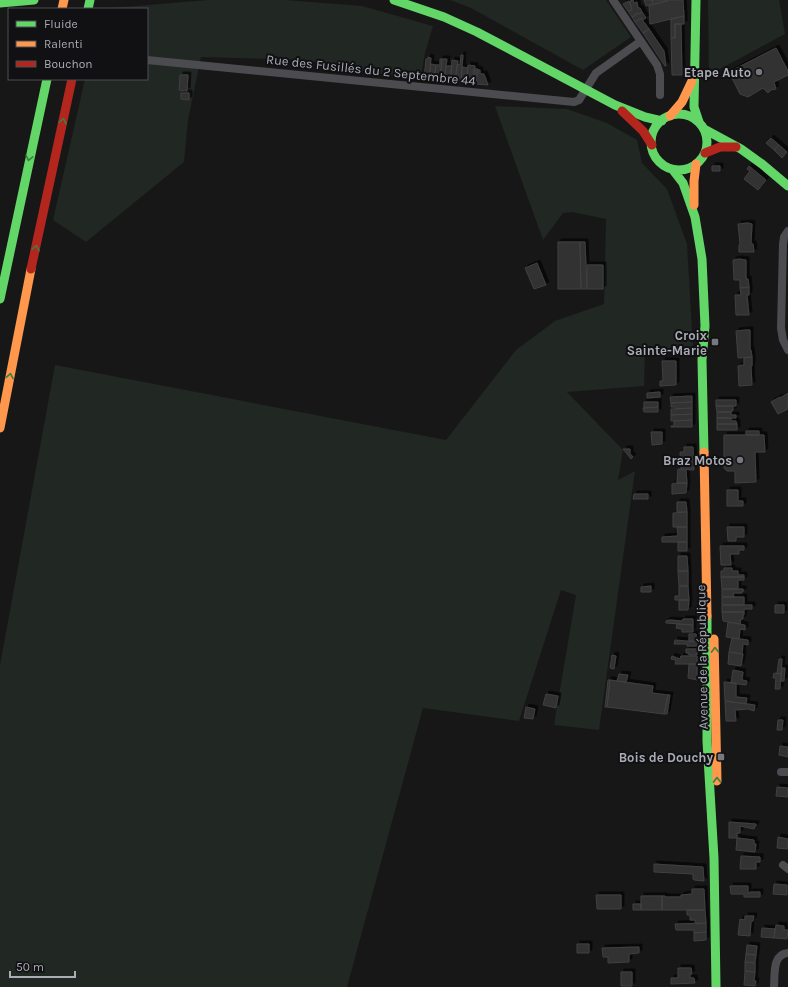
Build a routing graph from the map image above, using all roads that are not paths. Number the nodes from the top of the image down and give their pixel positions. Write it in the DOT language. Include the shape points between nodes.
graph roads {
  1 [pos="34,0"];
  2 [pos="394,0"];
  3 [pos="613,0"];
  4 [pos="695,0"];
  5 [pos="0,3"];
  6 [pos="641,41"];
  7 [pos="148,60"];
  8 [pos="695,70"];
  9 [pos="47,80"];
  10 [pos="72,80"];
  11 [pos="585,89"];
  12 [pos="660,95"];
  13 [pos="615,105"];
  14 [pos="670,116"];
  15 [pos="662,121"];
  16 [pos="701,125"];
  17 [pos="652,144"];
  18 [pos="740,147"];
  19 [pos="705,153"];
  20 [pos="696,164"];
  21 [pos="673,170"];
  22 [pos="788,186"];
  23 [pos="695,217"];
  24 [pos="788,231"];
  25 [pos="0,299"];
  26 [pos="705,326"];
  27 [pos="788,350"];
  28 [pos="0,428"];
  29 [pos="788,953"];
  30 [pos="716,987"];
  31 [pos="723,987"];
  32 [pos="774,987"];
  1 -- 5 [label="main road"];
  2 -- 11 [label="main road" via="466,27"];
  3 -- 6 [label="street"];
  4 -- 8 [label="main road"];
  6 -- 11 [label="street" via="599,70"];
  6 -- 12 [label="street" via="659,70"];
  7 -- 11 [label="street, Rue des Fusillés du 2 Septembre 44" via="574,102 579,100"];
  8 -- 14 [label="main road" via="682,102"];
  8 -- 16 [label="main road" via="694,107"];
  9 -- 25 [label="main road, one-way"];
  28 -- 10 [label="main road, one-way"];
  11 -- 13 [label="main road"];
  13 -- 15 [label="main road"];
  13 -- 17 [label="main road" via="643,130"];
  14 -- 15 [label="main road"];
  14 -- 16 [label="main road" via="684,115"];
  15 -- 17 [label="main road" via="654,131"];
  16 -- 18 [label="main road"];
  16 -- 19 [label="main road" via="707,142"];
  17 -- 21 [label="main road" via="658,160"];
  18 -- 19 [label="main road" via="723,146"];
  18 -- 22 [label="main road"];
  19 -- 20 [label="main road"];
  20 -- 21 [label="main road" via="687,169"];
  20 -- 23 [label="main road, Avenue de la République"];
  21 -- 23 [label="main road, Avenue de la République" via="683,183"];
  23 -- 26 [label="main road, Avenue de la République" via="702,254"];
  24 -- 27 [label="street" via="782,244 781,328"];
  26 -- 30 [label="main road, Avenue de la République" via="702,360 706,666 714,858"];
  31 -- 26 [label="main road, Avenue de la République, one-way" via="709,360"];
  29 -- 32 [label="street" via="781,954 778,959"];
}
